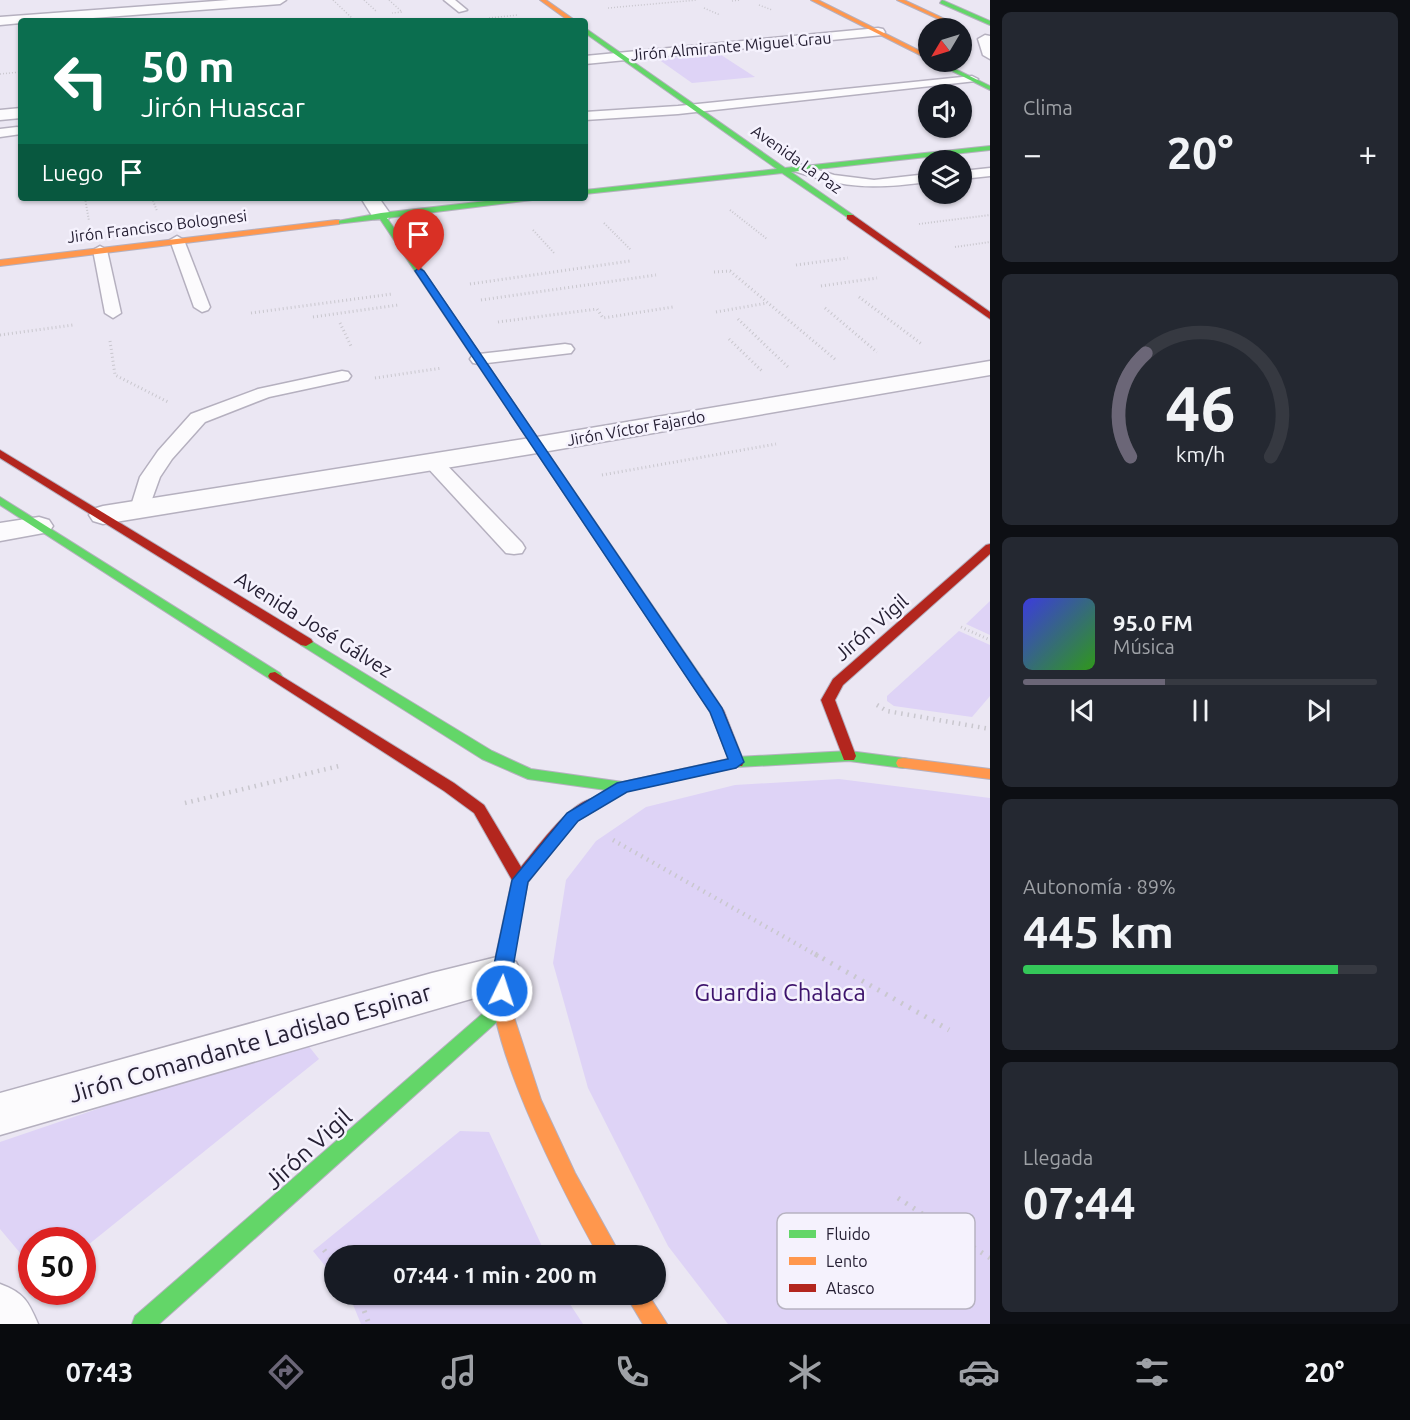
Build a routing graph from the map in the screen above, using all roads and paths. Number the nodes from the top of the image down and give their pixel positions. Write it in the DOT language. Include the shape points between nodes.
graph roads {
  1 [pos="280,0"];
  2 [pos="333,0"];
  3 [pos="364,0"];
  4 [pos="389,0"];
  5 [pos="449,0"];
  6 [pos="543,0"];
  7 [pos="697,0"];
  8 [pos="740,0"];
  9 [pos="814,0"];
  10 [pos="900,0"];
  11 [pos="939,0"];
  12 [pos="732,1"];
  13 [pos="239,5"];
  14 [pos="602,8"];
  15 [pos="462,10"];
  16 [pos="377,12"];
  17 [pos="392,13"];
  18 [pos="524,15"];
  19 [pos="81,18"];
  20 [pos="351,18"];
  21 [pos="481,18"];
  22 [pos="569,18"];
  23 [pos="939,18"];
  24 [pos="18,20"];
  25 [pos="0,21"];
  26 [pos="990,23"];
  27 [pos="588,32"];
  28 [pos="878,32"];
  29 [pos="972,34"];
  30 [pos="987,41"];
  31 [pos="918,52"];
  32 [pos="622,56"];
  33 [pos="990,56"];
  34 [pos="588,60"];
  35 [pos="18,72"];
  36 [pos="958,72"];
  37 [pos="0,74"];
  38 [pos="972,79"];
  39 [pos="990,88"];
  40 [pos="696,108"];
  41 [pos="18,113"];
  42 [pos="0,115"];
  43 [pos="588,116"];
  44 [pos="17,131"];
  45 [pos="0,132"];
  46 [pos="990,148"];
  47 [pos="799,168"];
  48 [pos="783,170"];
  49 [pos="990,172"];
  50 [pos="972,174"];
  51 [pos="918,179"];
  52 [pos="588,192"];
  53 [pos="372,201"];
  54 [pos="505,201"];
  55 [pos="723,204"];
  56 [pos="381,215"];
  57 [pos="990,215"];
  58 [pos="600,220"];
  59 [pos="911,225"];
  60 [pos="767,239"];
  61 [pos="177,240"];
  62 [pos="100,250"];
  63 [pos="631,250"];
  64 [pos="849,258"];
  65 [pos="0,262"];
  66 [pos="796,265"];
  67 [pos="714,272"];
  68 [pos="656,275"];
  69 [pos="878,278"];
  70 [pos="821,286"];
  71 [pos="859,297"];
  72 [pos="441,303"];
  73 [pos="768,303"];
  74 [pos="202,307"];
  75 [pos="825,308"];
  76 [pos="716,312"];
  77 [pos="113,313"];
  78 [pos="990,316"];
  79 [pos="313,317"];
  80 [pos="738,319"];
  81 [pos="73,325"];
  82 [pos="0,335"];
  83 [pos="110,340"];
  84 [pos="565,349"];
  85 [pos="480,361"];
  86 [pos="990,368"];
  87 [pos="959,373"];
  88 [pos="342,376"];
  89 [pos="912,381"];
  90 [pos="868,389"];
  91 [pos="818,397"];
  92 [pos="198,418"];
  93 [pos="776,444"];
  94 [pos="537,445"];
  95 [pos="0,453"];
  96 [pos="433,462"];
  97 [pos="562,482"];
  98 [pos="0,500"];
  99 [pos="140,509"];
  100 [pos="104,515"];
  101 [pos="39,526"];
  102 [pos="0,532"];
  103 [pos="514,548"];
  104 [pos="990,548"];
  105 [pos="955,624"];
  106 [pos="990,640"];
  107 [pos="876,698"];
  108 [pos="990,729"];
  109 [pos="395,753"];
  110 [pos="849,756"];
  111 [pos="736,762"];
  112 [pos="990,774"];
  113 [pos="623,787"];
  114 [pos="185,803"];
  115 [pos="572,817"];
  116 [pos="520,880"];
  117 [pos="502,991"];
  118 [pos="949,1030"];
  119 [pos="0,1114"];
  120 [pos="898,1198"];
  121 [pos="921,1213"];
  122 [pos="604,1245"];
  123 [pos="975,1248"];
  124 [pos="990,1258"];
  125 [pos="362,1305"];
  126 [pos="643,1305"];
  127 [pos="0,1310"];
  128 [pos="11,1324"];
  129 [pos="142,1324"];
  130 [pos="369,1324"];
  131 [pos="656,1324"];
  1 -- 13 [label="street"];
  2 -- 20 [label="path"];
  3 -- 16 [label="path"];
  4 -- 17 [label="path" via="402,12"];
  5 -- 15 [label="lane"];
  6 -- 22 [label="main road"];
  7 -- 14 [label="path"];
  8 -- 12 [label="path"];
  9 -- 28 [label="main road"];
  10 -- 23 [label="main road"];
  11 -- 26 [label="main road"];
  13 -- 19 [label="street"];
  18 -- 21 [label="path"];
  24 -- 25 [label="street"];
  27 -- 32 [label="main road, Avenida La Paz"];
  28 -- 31 [label="main road"];
  28 -- 32 [label="street, Jirón Almirante Miguel Grau"];
  29 -- 30 [label="main road"];
  30 -- 33 [label="street"];
  32 -- 34 [label="street, Jirón Almirante Miguel Grau"];
  32 -- 40 [label="main road, Avenida La Paz"];
  35 -- 37 [label="path"];
  36 -- 38 [label="main road"];
  38 -- 39 [label="main road"];
  38 -- 40 [label="lane"];
  40 -- 43 [label="lane"];
  40 -- 48 [label="main road, Avenida La Paz"];
  41 -- 42 [label="street"];
  44 -- 45 [label="lane"];
  46 -- 47 [label="main road"];
  47 -- 48 [label="main road"];
  47 -- 51 [label="lane" via="832,179 874,184"];
  48 -- 52 [label="main road"];
  48 -- 78 [label="main road, Avenida La Paz"];
  49 -- 50 [label="lane"];
  53 -- 56 [label="street"];
  54 -- 56 [label="main road, Jirón Francisco Bolognesi"];
  55 -- 60 [label="path"];
  56 -- 61 [label="main road, Jirón Francisco Bolognesi"];
  56 -- 72 [label="main road"];
  57 -- 59 [label="path"];
  58 -- 63 [label="path"];
  61 -- 62 [label="main road, Jirón Francisco Bolognesi"];
  61 -- 74 [label="lane"];
  62 -- 65 [label="main road, Jirón Francisco Bolognesi"];
  62 -- 77 [label="lane"];
  64 -- 66 [label="path"];
  67 -- 73 [label="path" via="730,271"];
  68 -- 72 [label="path"];
  69 -- 70 [label="path"];
  71 -- 87 [label="path"];
  72 -- 79 [label="path"];
  72 -- 85 [label="main road"];
  73 -- 76 [label="path"];
  73 -- 90 [label="path"];
  75 -- 89 [label="path"];
  80 -- 91 [label="path"];
  81 -- 82 [label="path"];
  83 -- 92 [label="path" via="115,375"];
  84 -- 85 [label="lane"];
  85 -- 88 [label="path" via="356,381"];
  85 -- 94 [label="main road"];
  86 -- 87 [label="street, Jirón Víctor Fajardo"];
  87 -- 89 [label="street, Jirón Víctor Fajardo"];
  88 -- 92 [label="lane" via="264,393"];
  89 -- 90 [label="street, Jirón Víctor Fajardo"];
  90 -- 91 [label="street, Jirón Víctor Fajardo"];
  91 -- 94 [label="street, Jirón Víctor Fajardo"];
  92 -- 99 [label="lane" via="150,477"];
  93 -- 97 [label="path"];
  94 -- 96 [label="street, Jirón Víctor Fajardo"];
  94 -- 97 [label="main road"];
  95 -- 100 [label="main road, Avenida José Gálvez"];
  96 -- 99 [label="street, Jirón Víctor Fajardo"];
  96 -- 103 [label="lane"];
  97 -- 111 [label="main road" via="717,711"];
  98 -- 101 [label="main road"];
  99 -- 100 [label="street, Jirón Víctor Fajardo"];
  100 -- 113 [label="main road, Avenida José Gálvez" via="487,755 528,774"];
  101 -- 102 [label="street"];
  101 -- 109 [label="main road"];
  104 -- 110 [label="main road, Jirón Vigil" via="838,682 828,700"];
  105 -- 106 [label="path"];
  107 -- 108 [label="path" via="875,705 886,711"];
  109 -- 114 [label="path"];
  109 -- 116 [label="main road" via="479,809"];
  110 -- 111 [label="main road"];
  110 -- 112 [label="main road"];
  111 -- 113 [label="main road"];
  113 -- 115 [label="main road"];
  115 -- 116 [label="main road"];
  115 -- 118 [label="path"];
  116 -- 117 [label="main road"];
  117 -- 119 [label="street, Jirón Comandante Ladislao Espinar" via="432,991"];
  117 -- 122 [label="main road" via="526,1088 576,1198"];
  117 -- 129 [label="main road, Jirón Vigil"];
  120 -- 121 [label="path"];
  123 -- 124 [label="path"];
  125 -- 130 [label="path"];
  126 -- 131 [label="main road"];
  127 -- 128 [label="street"];
}
